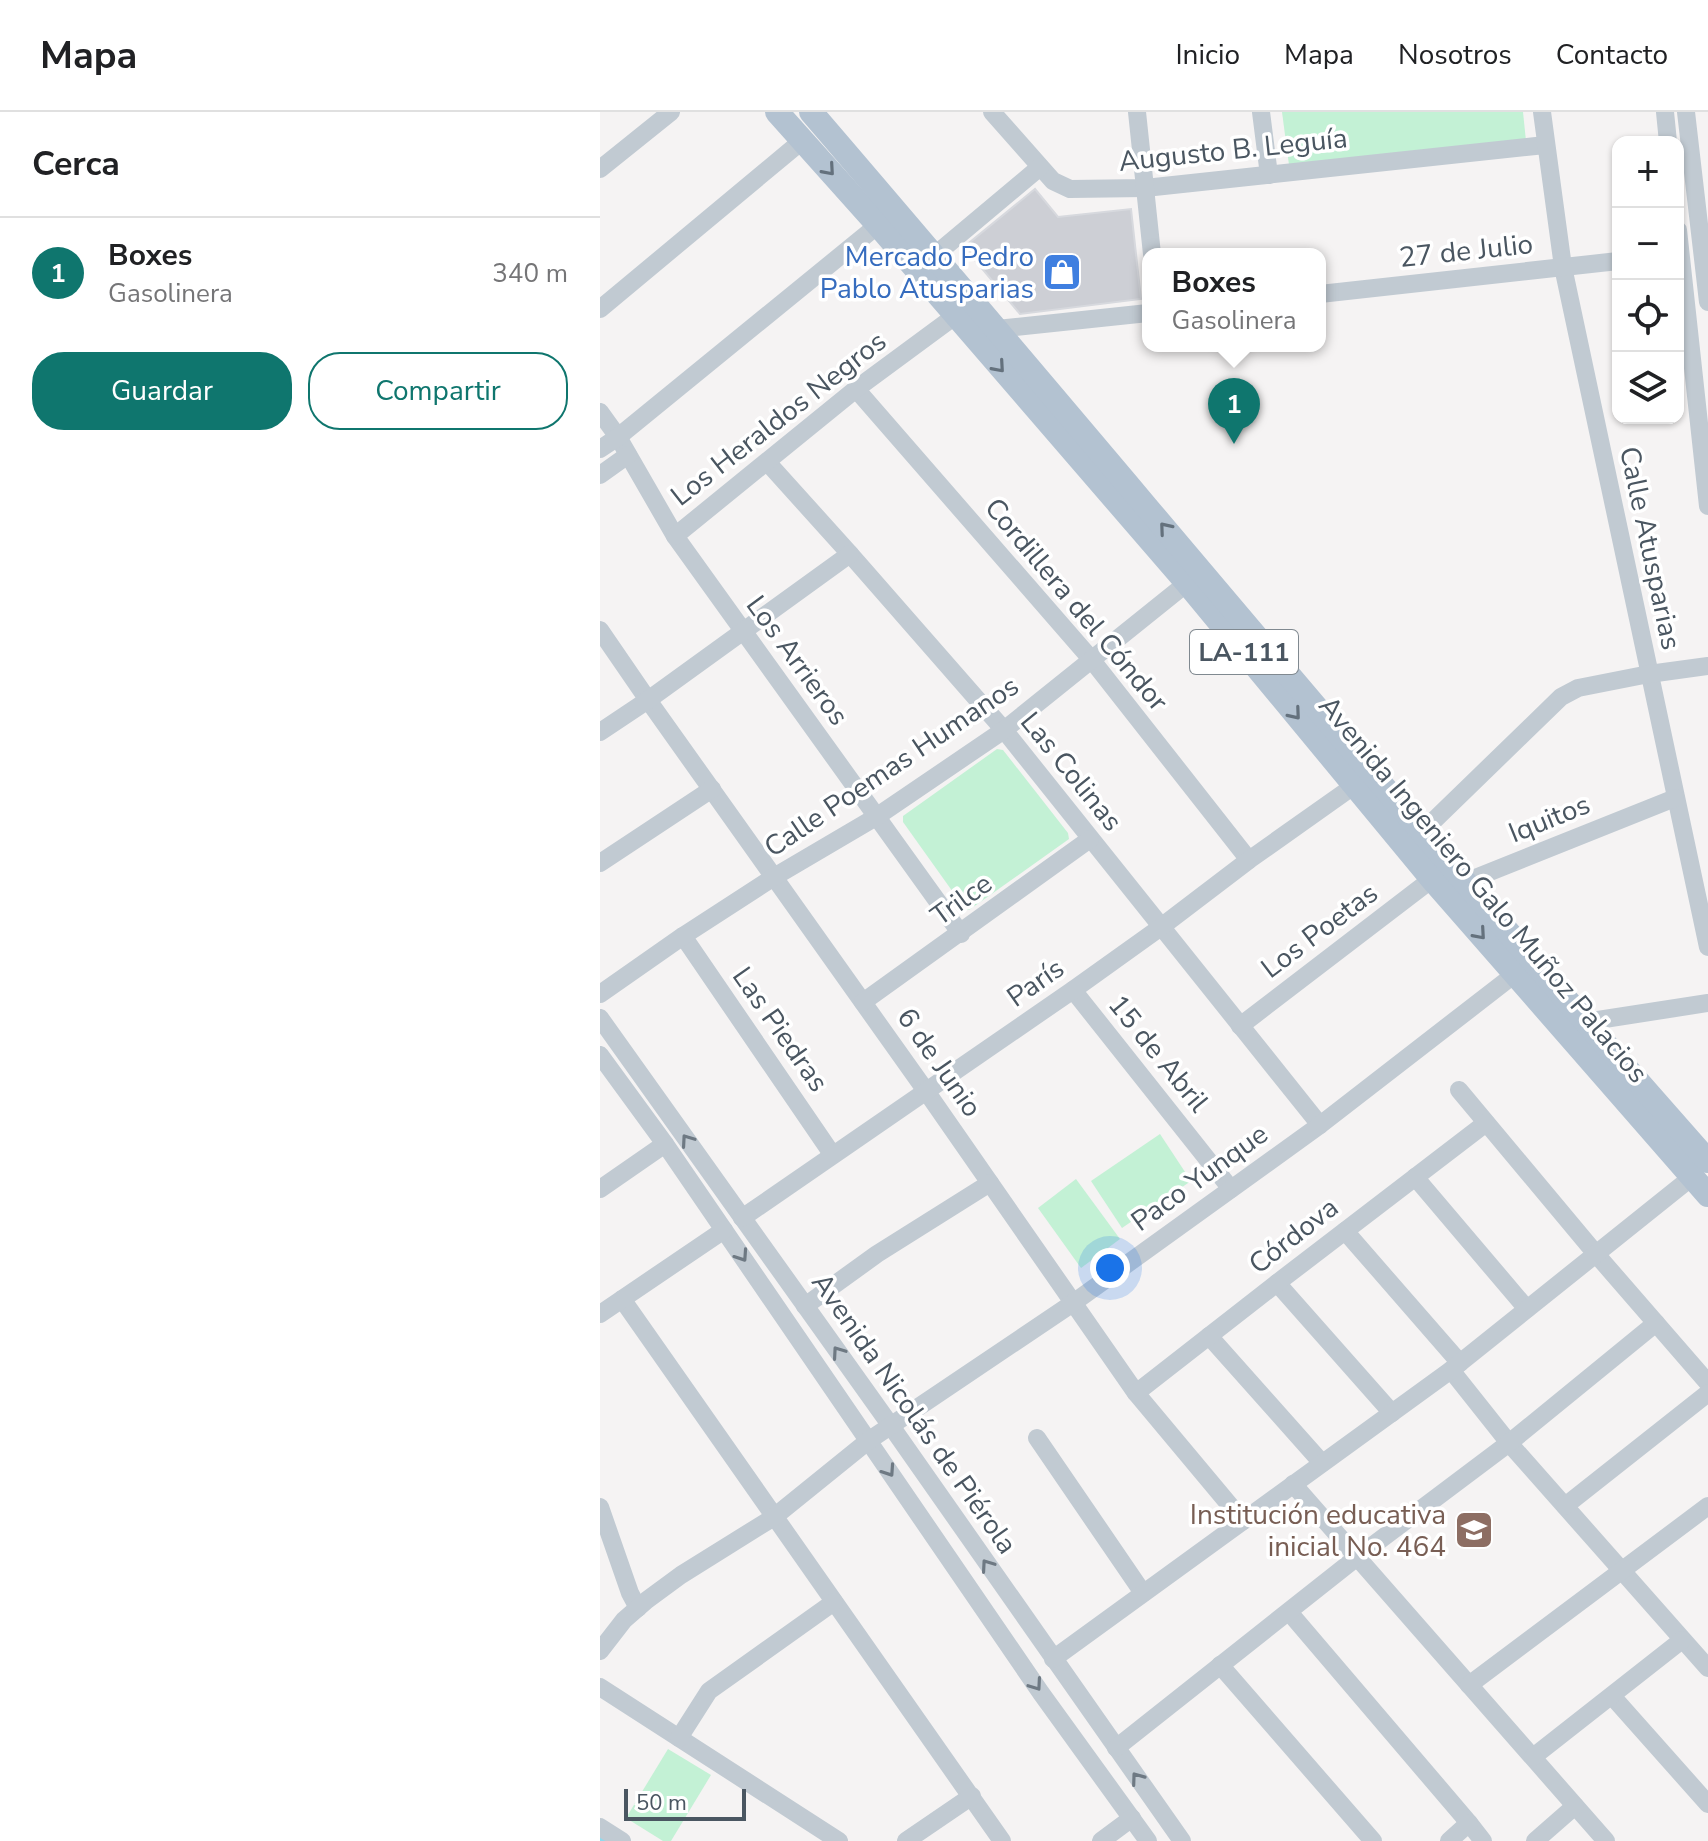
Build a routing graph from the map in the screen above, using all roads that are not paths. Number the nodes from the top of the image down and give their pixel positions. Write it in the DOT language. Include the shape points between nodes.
graph roads {
  1 [pos="671,112"];
  2 [pos="777,112"];
  3 [pos="811,112"];
  4 [pos="992,112"];
  5 [pos="1137,112"];
  6 [pos="1261,112"];
  7 [pos="1542,112"];
  8 [pos="1665,112"];
  9 [pos="1686,112"];
  10 [pos="1698,134"];
  11 [pos="1667,136"];
  12 [pos="803,140"];
  13 [pos="1545,145"];
  14 [pos="1040,167"];
  15 [pos="600,169"];
  16 [pos="1269,175"];
  17 [pos="1145,188"];
  18 [pos="878,225"];
  19 [pos="1151,248"];
  20 [pos="1705,252"];
  21 [pos="1684,254"];
  22 [pos="934,256"];
  23 [pos="1612,262"];
  24 [pos="1563,267"];
  25 [pos="1682,280"];
  26 [pos="1326,293"];
  27 [pos="1708,302"];
  28 [pos="600,309"];
  29 [pos="1142,314"];
  30 [pos="955,316"];
  31 [pos="997,329"];
  32 [pos="973,337"];
  33 [pos="856,389"];
  34 [pos="600,412"];
  35 [pos="618,437"];
  36 [pos="600,449"];
  37 [pos="628,455"];
  38 [pos="768,463"];
  39 [pos="600,475"];
  40 [pos="1708,506"];
  41 [pos="675,536"];
  42 [pos="850,554"];
  43 [pos="1194,577"];
  44 [pos="600,630"];
  45 [pos="742,631"];
  46 [pos="1091,659"];
  47 [pos="1708,666"];
  48 [pos="1649,674"];
  49 [pos="648,700"];
  50 [pos="1004,730"];
  51 [pos="600,732"];
  52 [pos="1355,785"];
  53 [pos="712,789"];
  54 [pos="1675,798"];
  55 [pos="876,817"];
  56 [pos="1422,832"];
  57 [pos="1090,839"];
  58 [pos="1249,860"];
  59 [pos="600,863"];
  60 [pos="774,877"];
  61 [pos="1448,885"];
  62 [pos="1161,927"];
  63 [pos="961,934"];
  64 [pos="683,936"];
  65 [pos="1708,947"];
  66 [pos="1515,974"];
  67 [pos="1073,990"];
  68 [pos="600,994"];
  69 [pos="863,1002"];
  70 [pos="1708,1003"];
  71 [pos="600,1018"];
  72 [pos="1585,1022"];
  73 [pos="1240,1026"];
  74 [pos="600,1055"];
  75 [pos="1459,1090"];
  76 [pos="926,1091"];
  77 [pos="1486,1123"];
  78 [pos="1320,1125"];
  79 [pos="665,1144"];
  80 [pos="832,1154"];
  81 [pos="1415,1177"];
  82 [pos="1703,1177"];
  83 [pos="990,1183"];
  84 [pos="600,1189"];
  85 [pos="1231,1189"];
  86 [pos="742,1218"];
  87 [pos="724,1230"];
  88 [pos="1345,1231"];
  89 [pos="1596,1254"];
  90 [pos="1277,1283"];
  91 [pos="622,1299"];
  92 [pos="1073,1303"];
  93 [pos="805,1306"];
  94 [pos="1527,1309"];
  95 [pos="600,1314"];
  96 [pos="1656,1323"];
  97 [pos="1209,1336"];
  98 [pos="1455,1366"];
  99 [pos="1708,1383"];
  100 [pos="1136,1393"];
  101 [pos="1708,1393"];
  102 [pos="1392,1413"];
  103 [pos="880,1434"];
  104 [pos="1037,1438"];
  105 [pos="1509,1443"];
  106 [pos="1322,1463"];
  107 [pos="1293,1484"];
  108 [pos="1565,1506"];
  109 [pos="600,1507"];
  110 [pos="1705,1513"];
  111 [pos="774,1517"];
  112 [pos="1243,1521"];
  113 [pos="1356,1558"];
  114 [pos="1621,1571"];
  115 [pos="1143,1593"];
  116 [pos="834,1602"];
  117 [pos="638,1608"];
  118 [pos="1289,1612"];
  119 [pos="1682,1640"];
  120 [pos="600,1651"];
  121 [pos="1053,1659"];
  122 [pos="1220,1665"];
  123 [pos="1708,1668"];
  124 [pos="1469,1685"];
  125 [pos="600,1687"];
  126 [pos="1612,1696"];
  127 [pos="679,1738"];
  128 [pos="1116,1748"];
  129 [pos="1533,1757"];
  130 [pos="972,1796"];
  131 [pos="1708,1804"];
  132 [pos="1575,1806"];
  133 [pos="1132,1818"];
  134 [pos="1469,1823"];
  135 [pos="600,1827"];
  136 [pos="622,1841"];
  137 [pos="839,1841"];
  138 [pos="906,1841"];
  139 [pos="1002,1841"];
  140 [pos="1101,1841"];
  141 [pos="1148,1841"];
  142 [pos="1182,1841"];
  143 [pos="1373,1841"];
  144 [pos="1449,1841"];
  145 [pos="1483,1841"];
  146 [pos="1535,1841"];
  147 [pos="1606,1841"];
  1 -- 15 [label="street"];
  2 -- 12 [label="main road, Avenida Ingeniero Galo Muñoz Palacios / LA-111"];
  3 -- 22 [label="main road, Avenida Ingeniero Galo Muñoz Palacios / LA-111"];
  4 -- 14 [label="street"];
  5 -- 17 [label="street"];
  6 -- 16 [label="street"];
  7 -- 13 [label="street, Calle Atusparias"];
  8 -- 11 [label="street"];
  9 -- 10 [label="street"];
  10 -- 20 [label="street"];
  12 -- 18 [label="main road, Avenida Ingeniero Galo Muñoz Palacios / LA-111, one-way"];
  12 -- 28 [label="street"];
  13 -- 16 [label="street, Augusto B. Leguía"];
  13 -- 24 [label="street, Calle Atusparias"];
  14 -- 17 [label="street, Augusto B. Leguía" via="1070,189"];
  14 -- 22 [label="street"];
  16 -- 17 [label="street, Augusto B. Leguía"];
  17 -- 19 [label="street"];
  18 -- 30 [label="main road, Avenida Ingeniero Galo Muñoz Palacios / LA-111"];
  18 -- 35 [label="street"];
  20 -- 21 [label="street"];
  20 -- 27 [label="street"];
  22 -- 31 [label="main road, Avenida Ingeniero Galo Muñoz Palacios / LA-111"];
  23 -- 24 [label="street, 27 de Julio"];
  24 -- 26 [label="street, 27 de Julio"];
  24 -- 48 [label="street, Calle Atusparias"];
  25 -- 40 [label="street"];
  29 -- 31 [label="street"];
  30 -- 32 [label="main road, Avenida Ingeniero Galo Muñoz Palacios / LA-111"];
  30 -- 33 [label="street, Los Heraldos Negros"];
  31 -- 32 [label="street"];
  43 -- 31 [label="main road, Avenida Ingeniero Galo Muñoz Palacios / LA-111, one-way"];
  32 -- 43 [label="main road, Avenida Ingeniero Galo Muñoz Palacios / LA-111, one-way"];
  33 -- 38 [label="street, Los Heraldos Negros"];
  33 -- 46 [label="street, Cordillera del Cóndor"];
  34 -- 35 [label="street, Los Arrieros"];
  35 -- 36 [label="street"];
  35 -- 37 [label="street, Los Arrieros"];
  37 -- 39 [label="street"];
  37 -- 41 [label="street, Los Arrieros"];
  38 -- 41 [label="street, Los Heraldos Negros"];
  38 -- 42 [label="street, Las Colinas"];
  41 -- 45 [label="street, Los Arrieros"];
  42 -- 45 [label="street"];
  42 -- 50 [label="street, Las Colinas"];
  43 -- 46 [label="street, Calle Poemas Humanos"];
  43 -- 52 [label="main road, Avenida Ingeniero Galo Muñoz Palacios / LA-111, one-way"];
  43 -- 56 [label="main road, Avenida Ingeniero Galo Muñoz Palacios / LA-111"];
  44 -- 49 [label="street, 6 de Junio"];
  45 -- 49 [label="street"];
  45 -- 55 [label="street, Los Arrieros"];
  46 -- 50 [label="street, Calle Poemas Humanos"];
  46 -- 58 [label="street, Cordillera del Cóndor"];
  47 -- 48 [label="street"];
  48 -- 54 [label="street, Calle Atusparias"];
  48 -- 56 [label="street" via="1578,688 1561,697"];
  49 -- 51 [label="street"];
  49 -- 53 [label="street, 6 de Junio"];
  50 -- 55 [label="street, Calle Poemas Humanos"];
  50 -- 57 [label="street, Las Colinas"];
  52 -- 58 [label="street, París"];
  52 -- 61 [label="main road, Avenida Ingeniero Galo Muñoz Palacios / LA-111"];
  53 -- 59 [label="street"];
  53 -- 60 [label="street, 6 de Junio"];
  54 -- 61 [label="street, Iquitos"];
  54 -- 65 [label="street, Calle Atusparias"];
  55 -- 60 [label="street, Calle Poemas Humanos"];
  55 -- 63 [label="street, Los Arrieros"];
  56 -- 61 [label="main road, Avenida Ingeniero Galo Muñoz Palacios / LA-111"];
  57 -- 62 [label="street, Las Colinas"];
  57 -- 63 [label="street, Trilce"];
  58 -- 62 [label="street, París"];
  60 -- 64 [label="street, Calle Poemas Humanos"];
  60 -- 69 [label="street, 6 de Junio"];
  61 -- 66 [label="main road, Avenida Ingeniero Galo Muñoz Palacios / LA-111, one-way"];
  61 -- 72 [label="main road, Avenida Ingeniero Galo Muñoz Palacios / LA-111"];
  61 -- 73 [label="street, Los Poetas"];
  62 -- 67 [label="street, París"];
  62 -- 73 [label="street, Las Colinas"];
  63 -- 69 [label="street, Trilce"];
  64 -- 68 [label="street, Calle Poemas Humanos"];
  64 -- 80 [label="street, Las Piedras"];
  66 -- 78 [label="street, Paco Yunque"];
  66 -- 82 [label="main road, Avenida Ingeniero Galo Muñoz Palacios / LA-111"];
  67 -- 76 [label="street, París"];
  67 -- 85 [label="street, 15 de Abril"];
  69 -- 76 [label="street, 6 de Junio"];
  70 -- 72 [label="street"];
  86 -- 71 [label="street, Avenida Nicolás de Piérola, one-way"];
  72 -- 82 [label="main road, Avenida Ingeniero Galo Muñoz Palacios / LA-111"];
  73 -- 78 [label="street, Las Colinas"];
  74 -- 79 [label="street, Avenida Nicolás de Piérola"];
  75 -- 77 [label="street"];
  76 -- 80 [label="street, París"];
  76 -- 83 [label="street, 6 de Junio"];
  77 -- 81 [label="street, Córdova"];
  77 -- 89 [label="street"];
  78 -- 85 [label="street, Paco Yunque"];
  79 -- 84 [label="street"];
  79 -- 87 [label="street, Avenida Nicolás de Piérola"];
  80 -- 86 [label="street, París"];
  81 -- 88 [label="street, Córdova"];
  81 -- 94 [label="street"];
  82 -- 89 [label="street"];
  83 -- 92 [label="street, 6 de Junio"];
  83 -- 93 [label="street"];
  85 -- 92 [label="street, Paco Yunque"];
  86 -- 93 [label="street, Avenida Nicolás de Piérola"];
  87 -- 91 [label="street"];
  87 -- 103 [label="street, Avenida Nicolás de Piérola, one-way"];
  88 -- 90 [label="street, Córdova"];
  88 -- 98 [label="street"];
  89 -- 94 [label="street"];
  89 -- 96 [label="street"];
  90 -- 97 [label="street, Córdova"];
  90 -- 102 [label="street"];
  91 -- 95 [label="street"];
  91 -- 111 [label="street"];
  92 -- 100 [label="street, 6 de Junio"];
  92 -- 103 [label="street, Paco Yunque"];
  103 -- 93 [label="street, Avenida Nicolás de Piérola, one-way"];
  94 -- 98 [label="street"];
  96 -- 99 [label="street"];
  96 -- 105 [label="street"];
  97 -- 100 [label="street, Córdova"];
  97 -- 106 [label="street"];
  98 -- 102 [label="street"];
  98 -- 105 [label="street"];
  100 -- 112 [label="street, 6 de Junio"];
  101 -- 108 [label="street"];
  102 -- 106 [label="street"];
  103 -- 111 [label="street, Paco Yunque"];
  121 -- 103 [label="street, Avenida Nicolás de Piérola, one-way"];
  103 -- 133 [label="street, Avenida Nicolás de Piérola, one-way" via="1041,1693"];
  104 -- 115 [label="street"];
  105 -- 108 [label="street"];
  105 -- 113 [label="street"];
  106 -- 107 [label="street"];
  107 -- 112 [label="street"];
  107 -- 113 [label="street"];
  108 -- 114 [label="street"];
  109 -- 117 [label="street"];
  110 -- 114 [label="street"];
  111 -- 116 [label="street"];
  111 -- 117 [label="street, Paco Yunque"];
  112 -- 115 [label="street"];
  113 -- 118 [label="street"];
  113 -- 124 [label="street"];
  114 -- 119 [label="street"];
  114 -- 124 [label="street"];
  115 -- 121 [label="street"];
  116 -- 127 [label="street" via="709,1691"];
  116 -- 130 [label="street"];
  117 -- 120 [label="street, Paco Yunque"];
  118 -- 122 [label="street"];
  118 -- 134 [label="street"];
  119 -- 123 [label="street"];
  119 -- 126 [label="street"];
  121 -- 128 [label="street, Avenida Nicolás de Piérola"];
  122 -- 128 [label="street"];
  122 -- 143 [label="street"];
  124 -- 129 [label="street"];
  125 -- 127 [label="street"];
  126 -- 129 [label="street"];
  126 -- 131 [label="street"];
  127 -- 137 [label="street"];
  142 -- 128 [label="street, Avenida Nicolás de Piérola, one-way"];
  129 -- 132 [label="street"];
  130 -- 138 [label="street"];
  130 -- 139 [label="street"];
  132 -- 146 [label="street"];
  132 -- 147 [label="street"];
  133 -- 140 [label="street"];
  133 -- 141 [label="street, Avenida Nicolás de Piérola"];
  134 -- 144 [label="street"];
  134 -- 145 [label="street"];
  135 -- 136 [label="street"];
}
